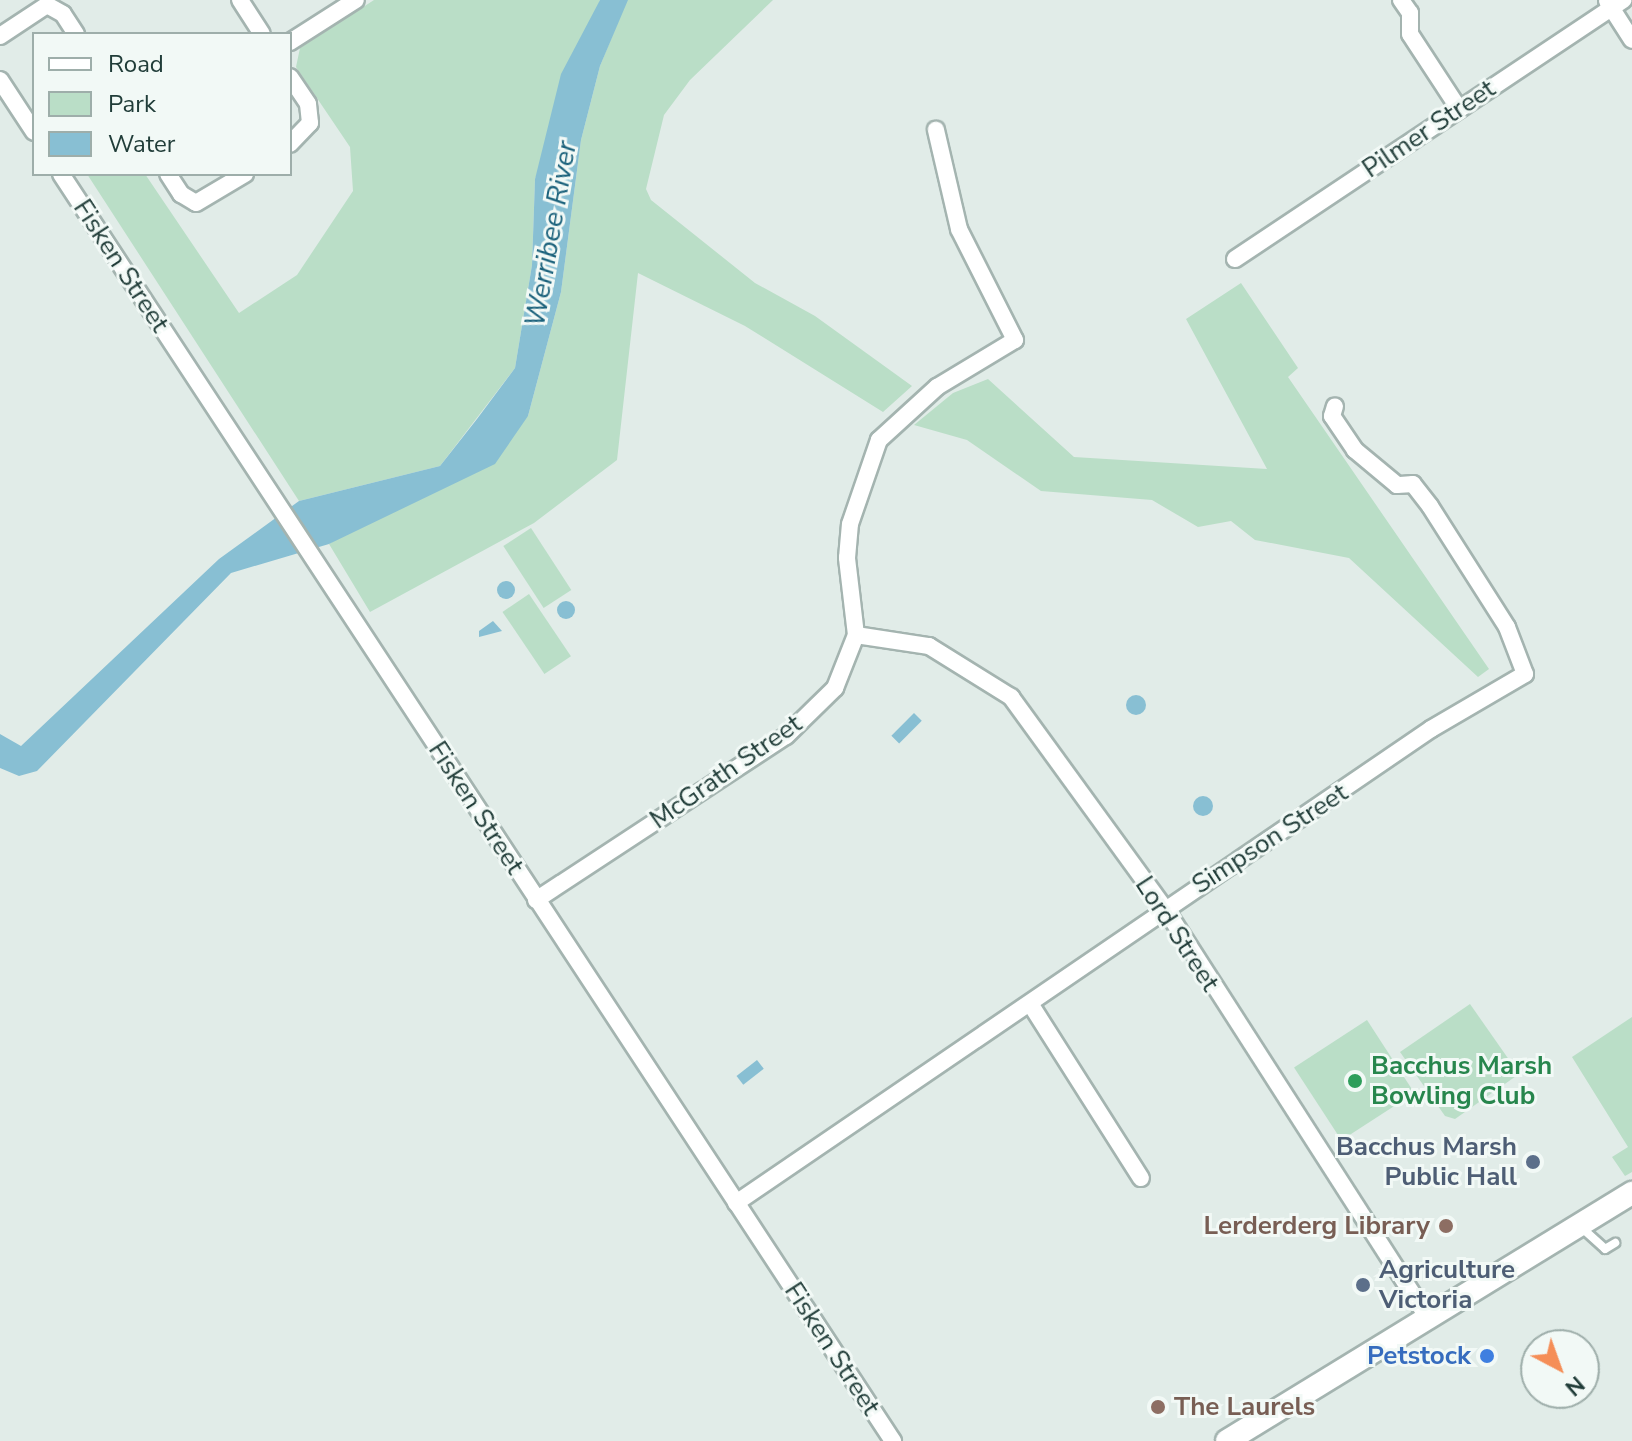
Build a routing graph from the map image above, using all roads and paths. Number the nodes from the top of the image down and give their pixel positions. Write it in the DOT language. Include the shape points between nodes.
graph roads {
  1 [pos="240,0"];
  2 [pos="356,0"];
  3 [pos="1401,0"];
  4 [pos="47,3"];
  5 [pos="1614,3"];
  6 [pos="75,32"];
  7 [pos="261,32"];
  8 [pos="0,36"];
  9 [pos="1632,40"];
  10 [pos="292,41"];
  11 [pos="0,80"];
  12 [pos="292,80"];
  13 [pos="1459,109"];
  14 [pos="32,129"];
  15 [pos="936,130"];
  16 [pos="292,142"];
  17 [pos="62,176"];
  18 [pos="169,176"];
  19 [pos="242,176"];
  20 [pos="1235,259"];
  21 [pos="1335,406"];
  22 [pos="856,635"];
  23 [pos="536,900"];
  24 [pos="1166,910"];
  25 [pos="1031,1005"];
  26 [pos="1141,1178"];
  27 [pos="1632,1193"];
  28 [pos="736,1203"];
  29 [pos="1579,1225"];
  30 [pos="1615,1243"];
  31 [pos="1428,1318"];
  32 [pos="893,1441"];
  33 [pos="1227,1441"];
  1 -- 7 [label="street"];
  2 -- 10 [label="street"];
  3 -- 13 [label="street" via="1410,13 1410,34"];
  4 -- 6 [label="street"];
  4 -- 8 [label="street"];
  5 -- 9 [label="street"];
  5 -- 13 [label="street, Pilmer Street"];
  11 -- 14 [label="street"];
  12 -- 16 [label="street" via="308,104 310,123"];
  13 -- 20 [label="street, Pilmer Street"];
  15 -- 22 [label="street, McGrath Street" via="959,229 1015,340 937,387 879,440 850,524 847,558"];
  17 -- 23 [label="street, Fisken Street"];
  18 -- 19 [label="street" via="181,194 196,203"];
  21 -- 24 [label="street, Simpson Street" via="1332,416 1355,450 1397,485 1413,484 1430,506 1507,627 1525,674 1431,729"];
  22 -- 23 [label="street, McGrath Street" via="835,688 786,736"];
  22 -- 24 [label="street, Lord Street" via="929,646 1011,697"];
  23 -- 28 [label="street, Fisken Street"];
  24 -- 25 [label="street, Simpson Street"];
  24 -- 31 [label="street, Lord Street"];
  25 -- 26 [label="street"];
  25 -- 28 [label="street, Simpson Street"];
  27 -- 29 [label="main road"];
  28 -- 32 [label="street, Fisken Street"];
  29 -- 30 [label="lane" via="1605,1249"];
  29 -- 31 [label="main road"];
  31 -- 33 [label="main road"];
}
